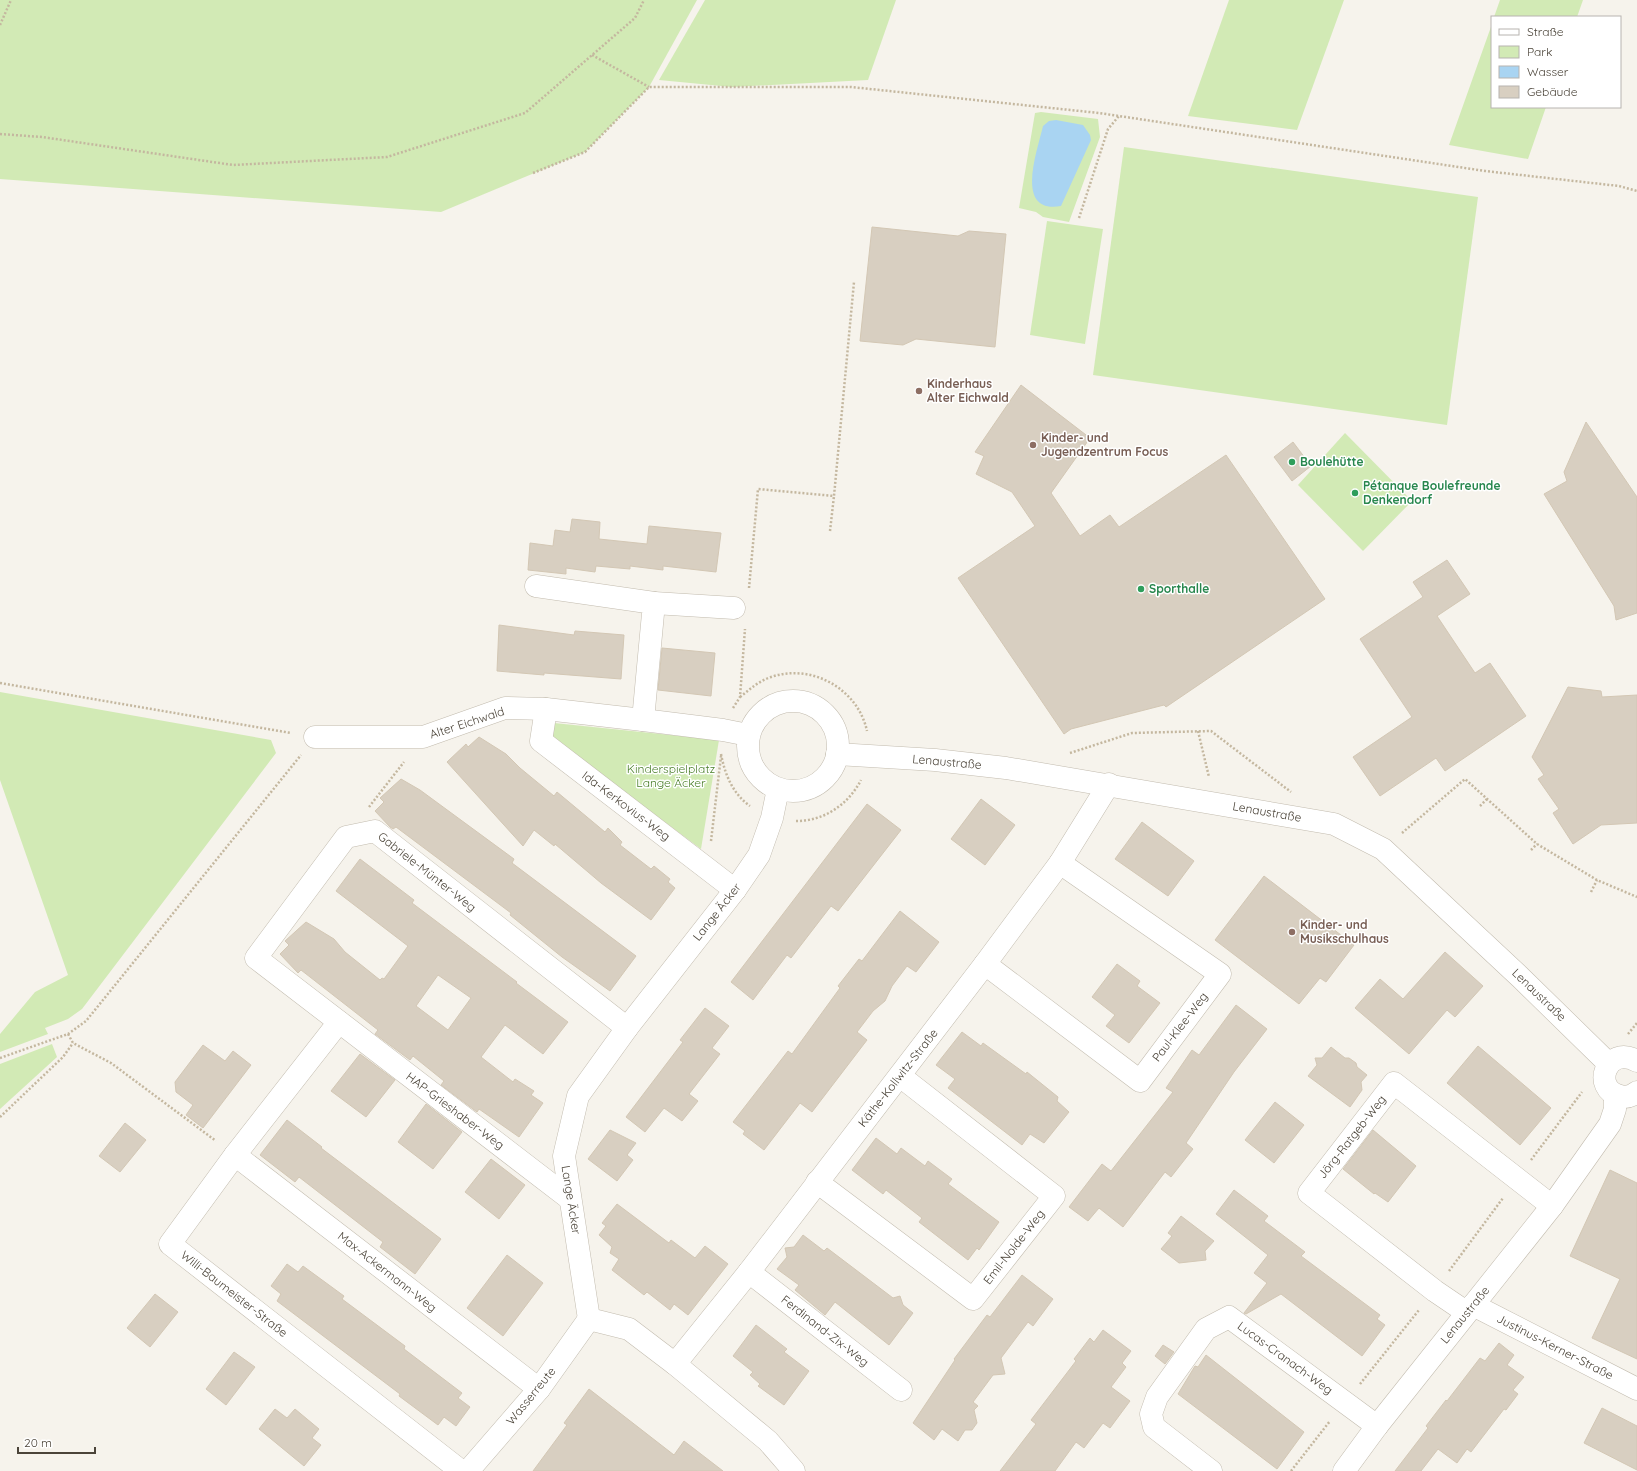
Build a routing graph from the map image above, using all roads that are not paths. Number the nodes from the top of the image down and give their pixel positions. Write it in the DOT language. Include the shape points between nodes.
graph roads {
  1 [pos="536,586"];
  2 [pos="654,603"];
  3 [pos="740,615"];
  4 [pos="546,709"];
  5 [pos="642,720"];
  6 [pos="748,735"];
  7 [pos="315,737"];
  8 [pos="837,754"];
  9 [pos="1110,784"];
  10 [pos="778,789"];
  11 [pos="1060,863"];
  12 [pos="735,890"];
  13 [pos="985,964"];
  14 [pos="339,1022"];
  15 [pos="627,1028"];
  16 [pos="1637,1061"];
  17 [pos="1609,1064"];
  18 [pos="900,1076"];
  19 [pos="1637,1092"];
  20 [pos="1615,1095"];
  21 [pos="235,1155"];
  22 [pos="817,1182"];
  23 [pos="570,1199"];
  24 [pos="1552,1206"];
  25 [pos="749,1272"];
  26 [pos="1470,1308"];
  27 [pos="589,1319"];
  28 [pos="675,1364"];
  29 [pos="539,1389"];
  30 [pos="1637,1389"];
  31 [pos="900,1390"];
  32 [pos="1377,1426"];
  33 [pos="461,1471"];
  34 [pos="468,1471"];
  35 [pos="794,1471"];
  36 [pos="1211,1471"];
  37 [pos="1344,1471"];
  1 -- 2 [label="street"];
  2 -- 3 [label="street"];
  2 -- 5 [label="street"];
  4 -- 5 [label="street, Alter Eichwald"];
  4 -- 7 [label="street, Alter Eichwald" via="504,708 423,737"];
  4 -- 12 [label="street, Ida-Kerkovius-Weg" via="541,741"];
  5 -- 6 [label="street, Alter Eichwald"];
  6 -- 8 [label="street" via="753,724 768,708 778,703 810,704 826,716 836,733"];
  6 -- 10 [label="street" via="747,748 756,774"];
  8 -- 9 [label="street, Lenaustraße" via="974,764"];
  8 -- 10 [label="street" via="829,774 811,788 800,791"];
  9 -- 11 [label="street, Käthe-Kollwitz-Straße"];
  9 -- 17 [label="street, Lenaustraße" via="1334,824 1383,849"];
  10 -- 12 [label="street, Lange Äcker" via="772,818 759,855"];
  11 -- 13 [label="street, Käthe-Kollwitz-Straße"];
  11 -- 13 [label="street, Paul-Klee-Weg" via="1220,974 1140,1081"];
  12 -- 15 [label="street, Lange Äcker"];
  13 -- 18 [label="street, Käthe-Kollwitz-Straße"];
  14 -- 15 [label="street, Gabriele-Münter-Weg" via="256,958 346,837 375,832"];
  14 -- 21 [label="street, Willi-Baumeister-Straße"];
  14 -- 23 [label="street, HAP-Grieshaber-Weg"];
  15 -- 23 [label="street, Lange Äcker" via="578,1096 564,1156"];
  16 -- 17 [label="street" via="1626,1057"];
  17 -- 20 [label="street" via="1604,1075 1605,1081"];
  18 -- 22 [label="street, Käthe-Kollwitz-Straße"];
  18 -- 22 [label="street, Emil-Nolde-Weg" via="1054,1196 973,1299"];
  19 -- 20 [label="street" via="1628,1096"];
  20 -- 24 [label="street, Lenaustraße" via="1615,1109 1610,1124"];
  21 -- 29 [label="street, Max-Ackermann-Weg"];
  21 -- 33 [label="street, Willi-Baumeister-Straße" via="170,1244"];
  22 -- 25 [label="street, Käthe-Kollwitz-Straße"];
  23 -- 27 [label="street, Lange Äcker"];
  24 -- 26 [label="street, Lenaustraße"];
  24 -- 26 [label="street, Jörg-Ratgeb-Weg" via="1394,1083 1309,1193 1435,1291"];
  25 -- 28 [label="street, Käthe-Kollwitz-Straße"];
  25 -- 31 [label="street, Ferdinand-Zix-Weg"];
  26 -- 30 [label="street, Justinus-Kerner-Straße"];
  26 -- 32 [label="street, Lenaustraße"];
  27 -- 28 [label="street" via="629,1329"];
  27 -- 29 [label="street, Wasserreute"];
  28 -- 35 [label="street" via="768,1441"];
  29 -- 34 [label="street, Wasserreute"];
  32 -- 36 [label="street, Lucas-Cranach-Weg" via="1229,1317 1206,1329 1157,1397 1151,1414 1154,1427"];
  32 -- 37 [label="street, Lenaustraße"];
}
